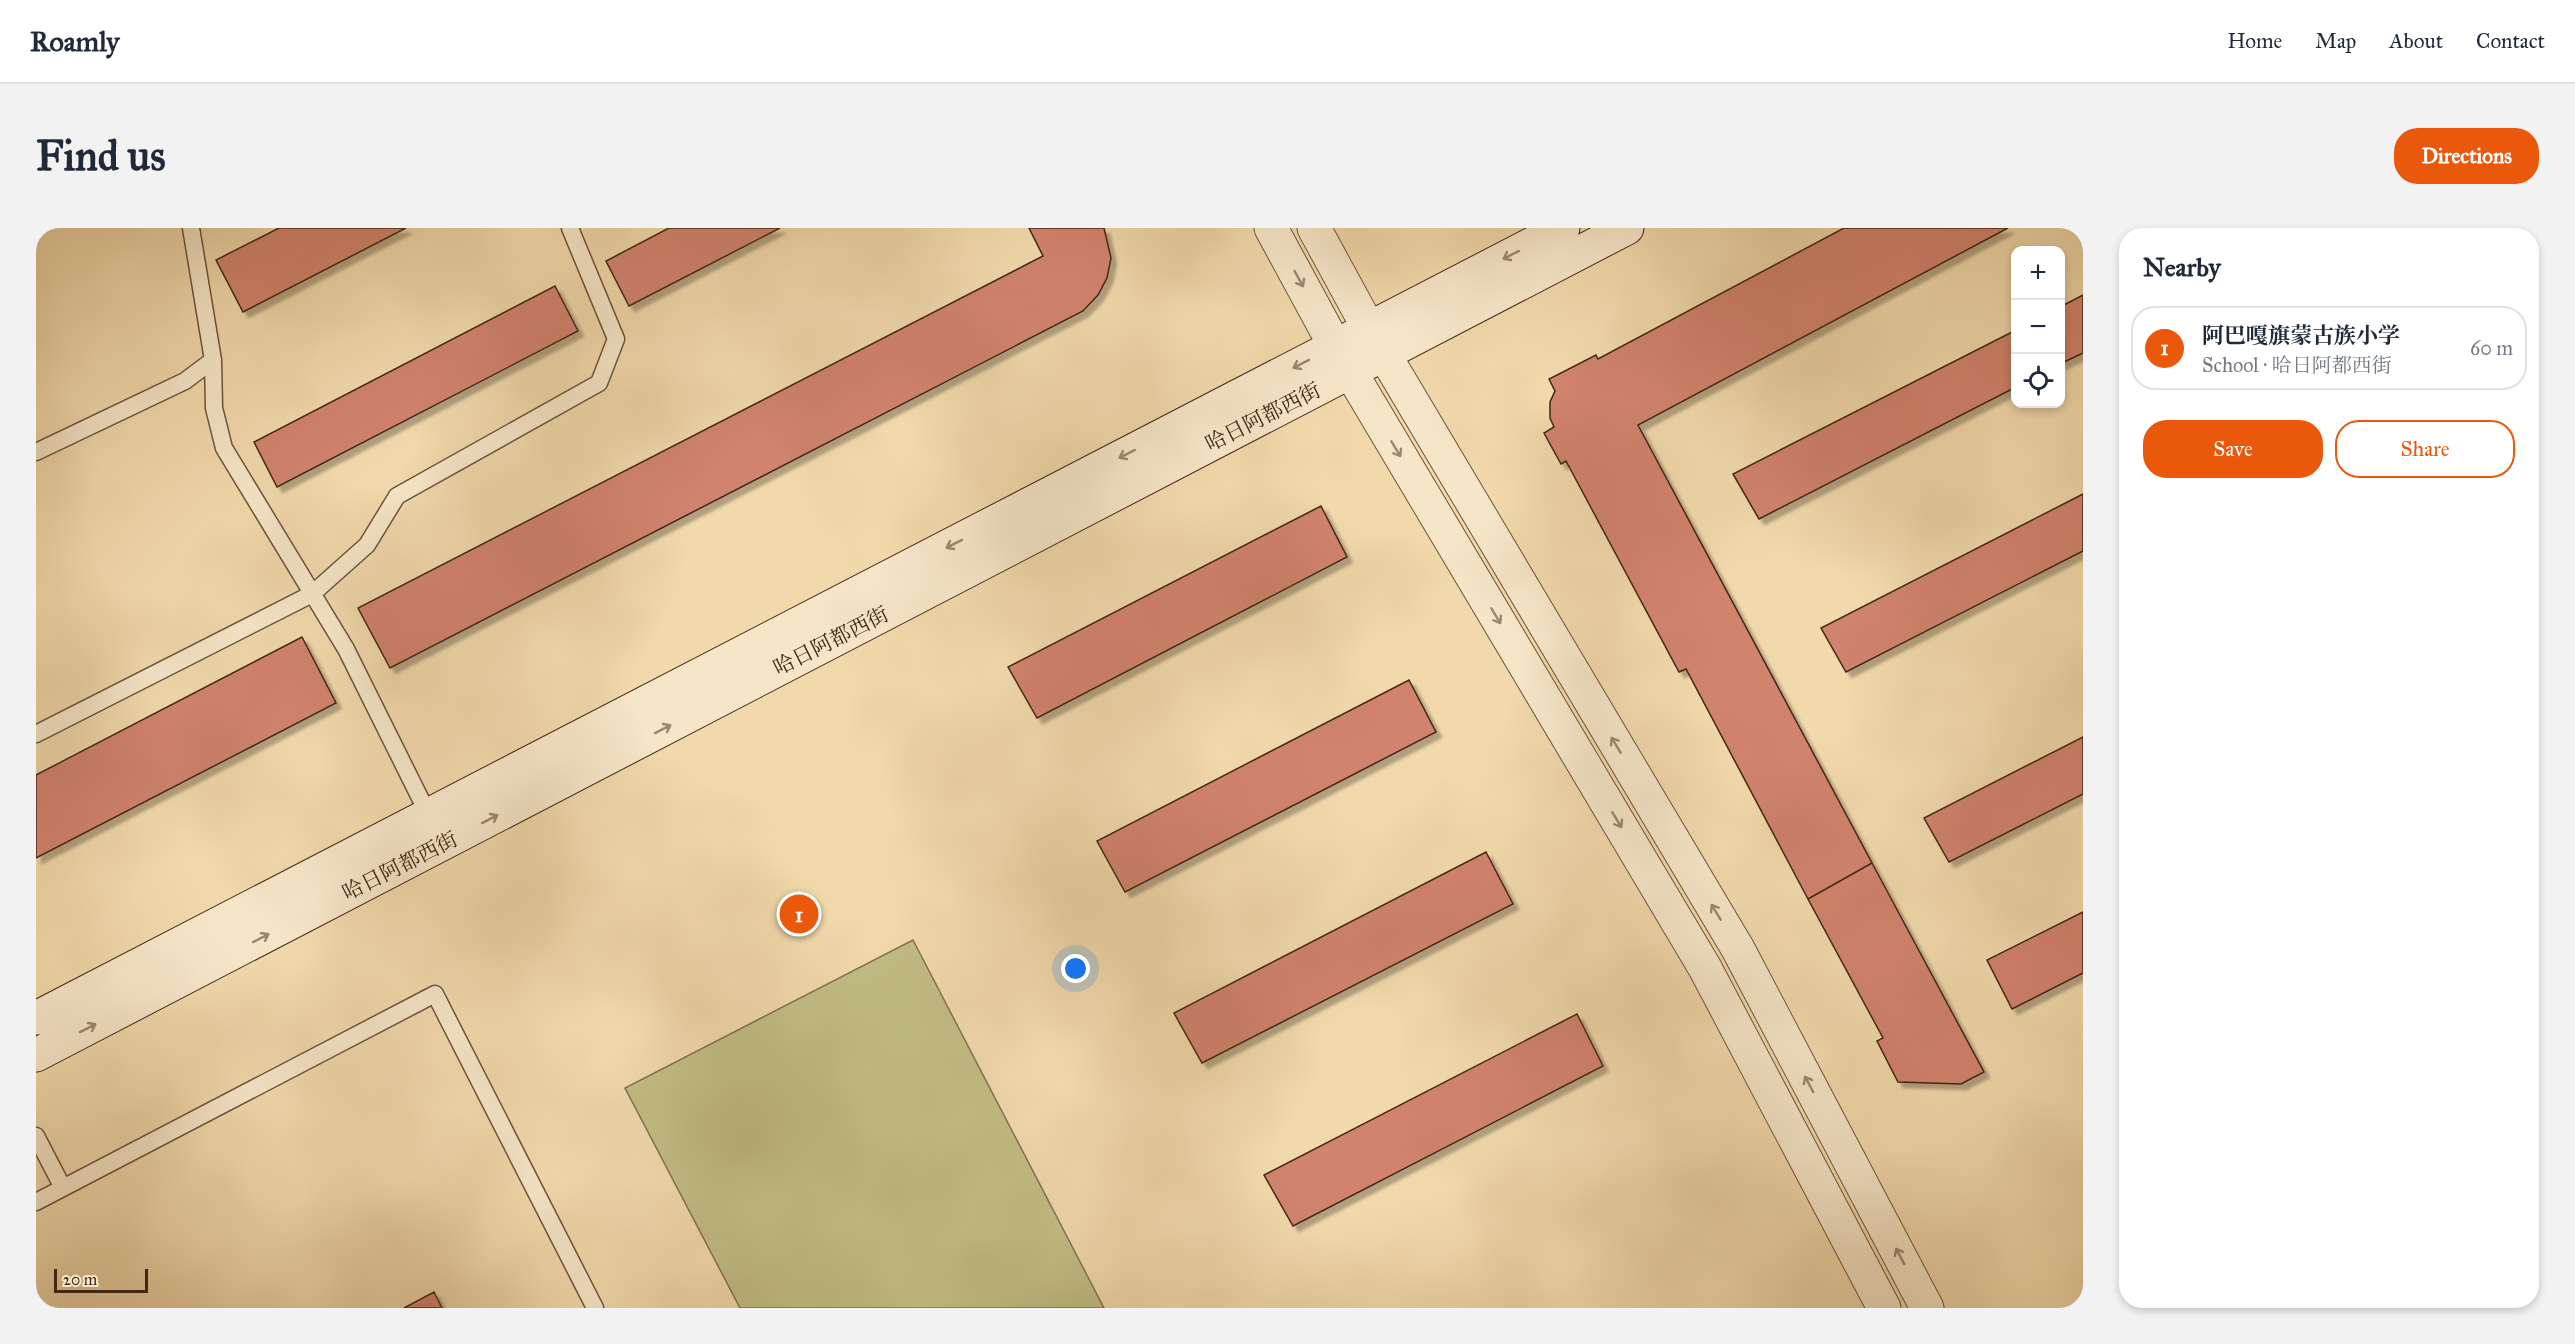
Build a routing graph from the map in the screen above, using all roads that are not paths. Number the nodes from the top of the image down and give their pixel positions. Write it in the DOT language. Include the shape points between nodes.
graph roads {
  1 [pos="191,228"];
  2 [pos="570,228"];
  3 [pos="1271,228"];
  4 [pos="1314,228"];
  5 [pos="1563,228"];
  6 [pos="1627,228"];
  7 [pos="1376,342"];
  8 [pos="1343,359"];
  9 [pos="213,360"];
  10 [pos="36,452"];
  11 [pos="312,594"];
  12 [pos="36,734"];
  13 [pos="429,816"];
  14 [pos="36,1018"];
  15 [pos="36,1055"];
  16 [pos="36,1136"];
  17 [pos="63,1188"];
  18 [pos="36,1202"];
  19 [pos="596,1308"];
  20 [pos="1884,1308"];
  21 [pos="1927,1308"];
  1 -- 9 [label="lane"];
  2 -- 11 [label="lane" via="616,339 598,383 398,496 367,545"];
  3 -- 8 [label="main road, one-way"];
  4 -- 7 [label="main road"];
  5 -- 7 [label="main road, 哈日阿都西街, one-way"];
  6 -- 7 [label="main road, 哈日阿都西街"];
  7 -- 8 [label="main road, 哈日阿都西街"];
  21 -- 7 [label="main road, one-way" via="1738,949"];
  8 -- 13 [label="main road, 哈日阿都西街, one-way"];
  15 -- 8 [label="main road, 哈日阿都西街, one-way"];
  8 -- 20 [label="main road, one-way" via="1706,968"];
  9 -- 10 [label="lane" via="185,381"];
  9 -- 11 [label="lane" via="214,408 224,448"];
  11 -- 12 [label="lane"];
  11 -- 13 [label="lane" via="346,649"];
  13 -- 14 [label="main road, 哈日阿都西街"];
  16 -- 17 [label="lane"];
  17 -- 18 [label="lane"];
  17 -- 19 [label="lane" via="435,994"];
}
